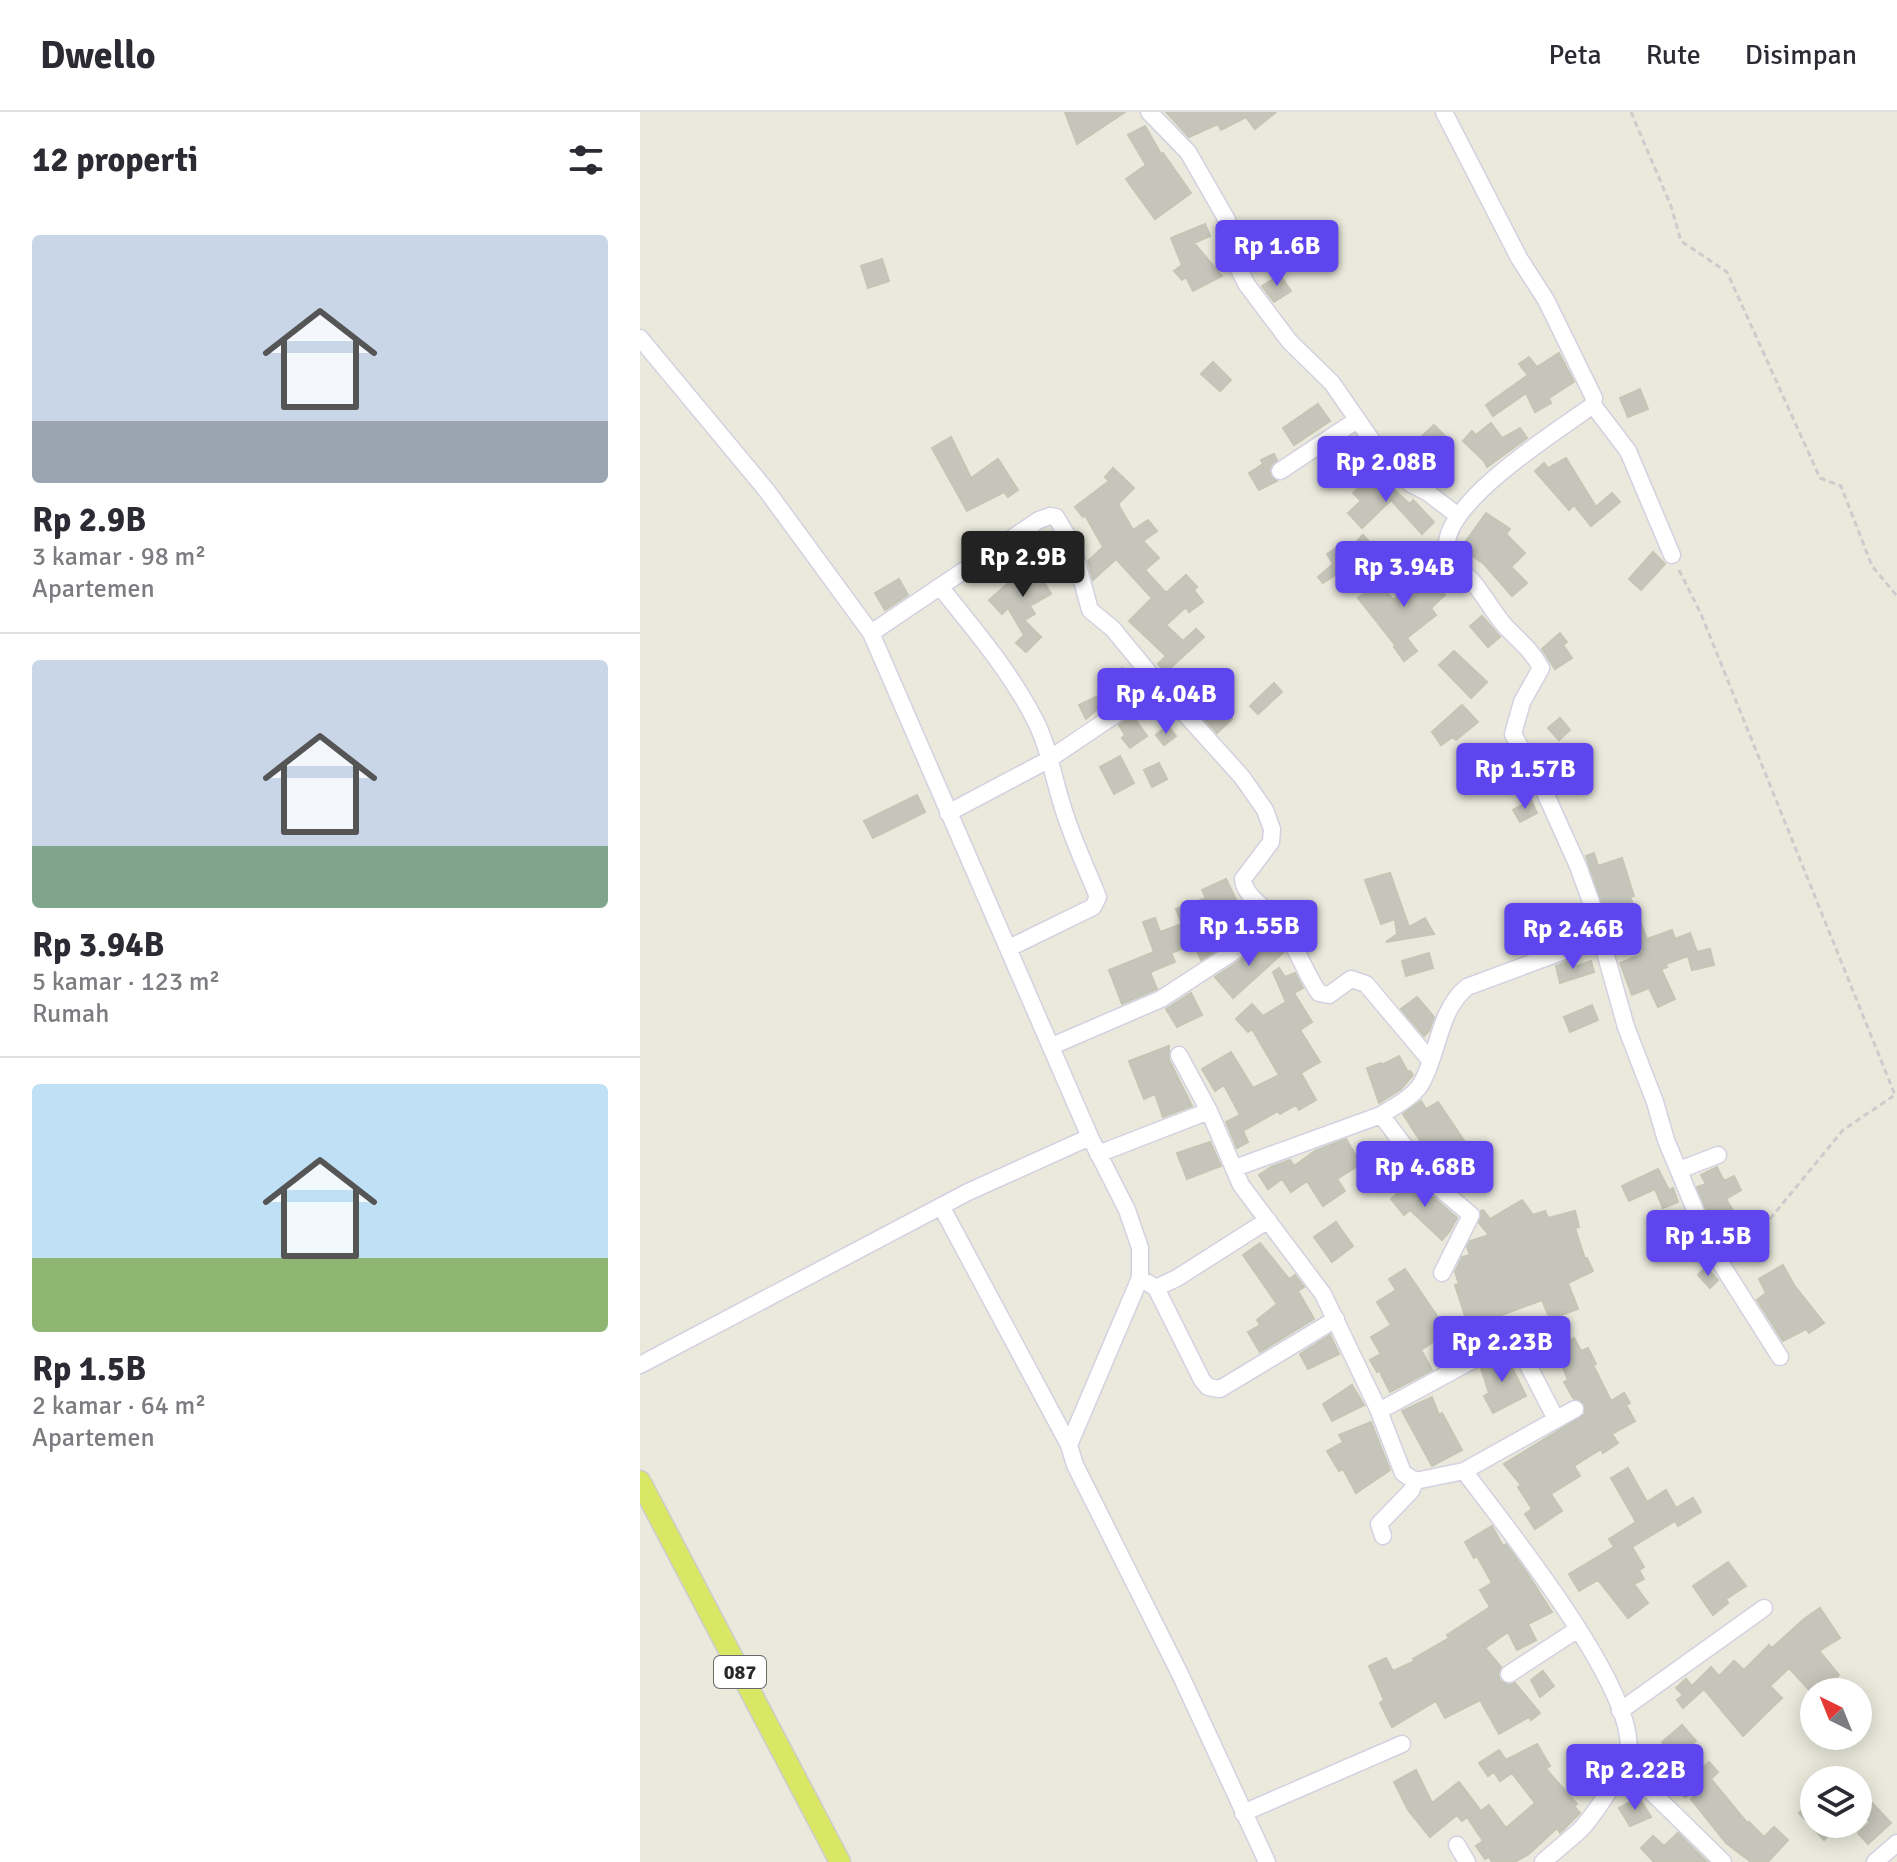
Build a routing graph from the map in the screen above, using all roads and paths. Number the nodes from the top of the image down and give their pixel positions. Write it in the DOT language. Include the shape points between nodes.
graph roads {
  1 [pos="1149,112"];
  2 [pos="1444,112"];
  3 [pos="1631,112"];
  4 [pos="640,338"];
  5 [pos="1593,405"];
  6 [pos="1357,420"];
  7 [pos="1280,471"];
  8 [pos="1457,515"];
  9 [pos="1672,555"];
  10 [pos="941,588"];
  11 [pos="1897,596"];
  12 [pos="871,633"];
  13 [pos="1159,685"];
  14 [pos="1048,760"];
  15 [pos="948,813"];
  16 [pos="1279,922"];
  17 [pos="1599,938"];
  18 [pos="1009,948"];
  19 [pos="1052,1046"];
  20 [pos="1179,1055"];
  21 [pos="1430,1060"];
  22 [pos="1896,1094"];
  23 [pos="1209,1111"];
  24 [pos="1381,1115"];
  25 [pos="1090,1137"];
  26 [pos="1098,1154"];
  27 [pos="1718,1155"];
  28 [pos="1235,1168"];
  29 [pos="1679,1170"];
  30 [pos="941,1206"];
  31 [pos="1268,1220"];
  32 [pos="1718,1260"];
  33 [pos="1442,1273"];
  34 [pos="1140,1278"];
  35 [pos="1156,1288"];
  36 [pos="1336,1319"];
  37 [pos="1780,1357"];
  38 [pos="640,1365"];
  39 [pos="1575,1409"];
  40 [pos="1379,1411"];
  41 [pos="1556,1419"];
  42 [pos="1069,1445"];
  43 [pos="1464,1471"];
  44 [pos="1415,1481"];
  45 [pos="642,1490"];
  46 [pos="1383,1536"];
  47 [pos="1764,1608"];
  48 [pos="1578,1629"];
  49 [pos="1509,1674"];
  50 [pos="1620,1711"];
  51 [pos="1402,1744"];
  52 [pos="1625,1766"];
  53 [pos="1243,1813"];
  54 [pos="1897,1843"];
  55 [pos="1457,1845"];
  56 [pos="840,1862"];
  57 [pos="1267,1862"];
  58 [pos="1467,1862"];
  59 [pos="1543,1862"];
  60 [pos="1723,1862"];
  61 [pos="1875,1862"];
  1 -- 6 [label="street" via="1188,152 1209,188 1227,220 1233,258 1247,285"];
  2 -- 5 [label="street" via="1546,300"];
  3 -- 11 [label="path" via="1681,241 1727,272 1820,478 1841,486 1872,566"];
  4 -- 12 [label="street" via="767,491"];
  5 -- 8 [label="street" via="1488,482"];
  5 -- 9 [label="street" via="1628,451"];
  6 -- 7 [label="street"];
  6 -- 8 [label="street" via="1386,461"];
  8 -- 17 [label="street" via="1448,541 1451,558 1541,668 1522,702 1513,734 1578,866"];
  9 -- 22 [label="path" via="1701,614"];
  10 -- 12 [label="street"];
  10 -- 13 [label="street" via="1039,520 1056,517 1072,544 1090,610 1113,629"];
  10 -- 14 [label="street" via="1035,718"];
  12 -- 15 [label="street"];
  13 -- 14 [label="street"];
  13 -- 16 [label="street" via="1265,810 1271,842 1243,884"];
  14 -- 15 [label="street"];
  14 -- 18 [label="street" via="1097,902"];
  15 -- 18 [label="street"];
  16 -- 19 [label="street" via="1161,999"];
  16 -- 21 [label="street" via="1319,993 1329,995 1351,979 1366,984"];
  17 -- 21 [label="street" via="1467,987 1452,1002"];
  17 -- 29 [label="street"];
  18 -- 19 [label="street"];
  19 -- 25 [label="street"];
  20 -- 23 [label="street"];
  21 -- 24 [label="street" via="1420,1086"];
  22 -- 32 [label="path" via="1843,1130 1760,1231"];
  23 -- 26 [label="street"];
  23 -- 28 [label="street"];
  24 -- 28 [label="street"];
  24 -- 33 [label="street" via="1431,1181 1471,1215"];
  25 -- 26 [label="street"];
  25 -- 30 [label="street"];
  26 -- 34 [label="street" via="1140,1248"];
  27 -- 29 [label="street"];
  28 -- 31 [label="street" via="1241,1185"];
  29 -- 32 [label="street"];
  30 -- 38 [label="street"];
  30 -- 42 [label="street"];
  31 -- 35 [label="street"];
  31 -- 36 [label="street"];
  32 -- 37 [label="street"];
  34 -- 35 [label="street"];
  34 -- 42 [label="street"];
  35 -- 36 [label="street" via="1208,1387 1220,1389"];
  36 -- 40 [label="street"];
  39 -- 41 [label="street"];
  40 -- 41 [label="street" via="1513,1341"];
  40 -- 44 [label="street" via="1403,1473"];
  41 -- 43 [label="street"];
  42 -- 53 [label="street"];
  43 -- 44 [label="street"];
  43 -- 48 [label="street"];
  44 -- 46 [label="street" via="1379,1524"];
  45 -- 56 [label="main road, 087"];
  47 -- 50 [label="street"];
  48 -- 49 [label="street"];
  48 -- 50 [label="street"];
  50 -- 52 [label="street" via="1630,1738"];
  51 -- 53 [label="street"];
  52 -- 59 [label="street" via="1582,1828"];
  52 -- 60 [label="street"];
  53 -- 57 [label="street"];
  54 -- 61 [label="street"];
  55 -- 58 [label="street"];
}
